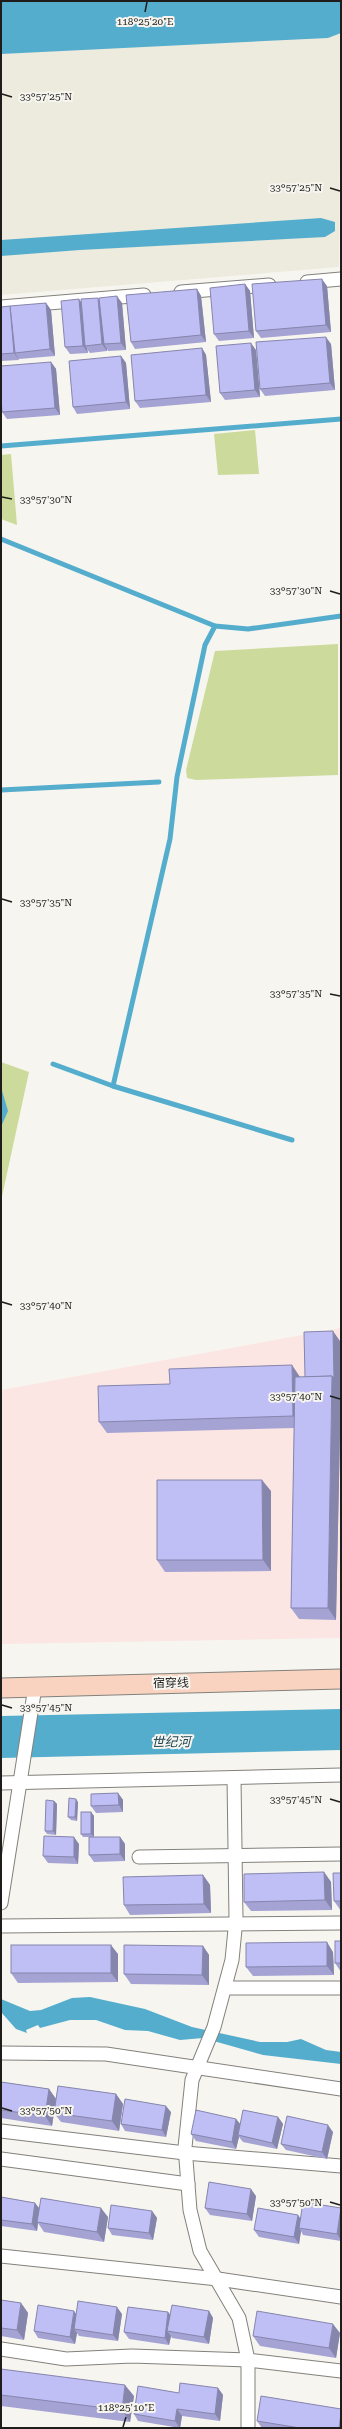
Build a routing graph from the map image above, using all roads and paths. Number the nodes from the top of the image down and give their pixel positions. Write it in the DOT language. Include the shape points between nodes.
graph roads {
  1 [pos="341,279"];
  2 [pos="295,283"];
  3 [pos="279,284"];
  4 [pos="171,293"];
  5 [pos="156,294"];
  6 [pos="1,307"];
  7 [pos="341,1679"];
  8 [pos="1,1688"];
  9 [pos="34,1696"];
  10 [pos="341,1775"];
  11 [pos="234,1778"];
  12 [pos="20,1779"];
  13 [pos="1,1783"];
  14 [pos="341,1854"];
  15 [pos="235,1856"];
  16 [pos="139,1857"];
  17 [pos="1,1903"];
  18 [pos="341,1923"];
  19 [pos="235,1925"];
  20 [pos="1,1926"];
  21 [pos="226,1988"];
  22 [pos="341,1988"];
  23 [pos="1,2053"];
  24 [pos="197,2069"];
  25 [pos="341,2089"];
  26 [pos="1,2131"];
  27 [pos="185,2153"];
  28 [pos="1,2159"];
  29 [pos="341,2166"];
  30 [pos="188,2184"];
  31 [pos="1,2256"];
  32 [pos="218,2280"];
  33 [pos="341,2296"];
  34 [pos="1,2349"];
  35 [pos="248,2360"];
  36 [pos="341,2371"];
  37 [pos="248,2428"];
  1 -- 2 [label="street"];
  3 -- 4 [label="street"];
  5 -- 6 [label="street"];
  7 -- 9 [label="main road, 宿穿线"];
  8 -- 9 [label="main road, 宿穿线"];
  9 -- 12 [label="street"];
  10 -- 11 [label="street"];
  11 -- 12 [label="street"];
  11 -- 15 [label="street"];
  12 -- 13 [label="street"];
  12 -- 17 [label="street"];
  14 -- 15 [label="street"];
  15 -- 16 [label="street"];
  15 -- 19 [label="street"];
  18 -- 19 [label="street"];
  19 -- 20 [label="street"];
  19 -- 21 [label="street"];
  21 -- 22 [label="street"];
  21 -- 24 [label="street"];
  23 -- 24 [label="street" via="106,2054"];
  24 -- 25 [label="street"];
  24 -- 27 [label="street" via="189,2092"];
  26 -- 27 [label="street"];
  27 -- 29 [label="street"];
  27 -- 30 [label="street"];
  28 -- 30 [label="street"];
  30 -- 32 [label="street" via="190,2210 200,2251"];
  31 -- 32 [label="street"];
  32 -- 33 [label="street"];
  32 -- 35 [label="street" via="239,2318"];
  34 -- 35 [label="street" via="66,2359 132,2356"];
  35 -- 36 [label="street"];
  35 -- 37 [label="street"];
}
